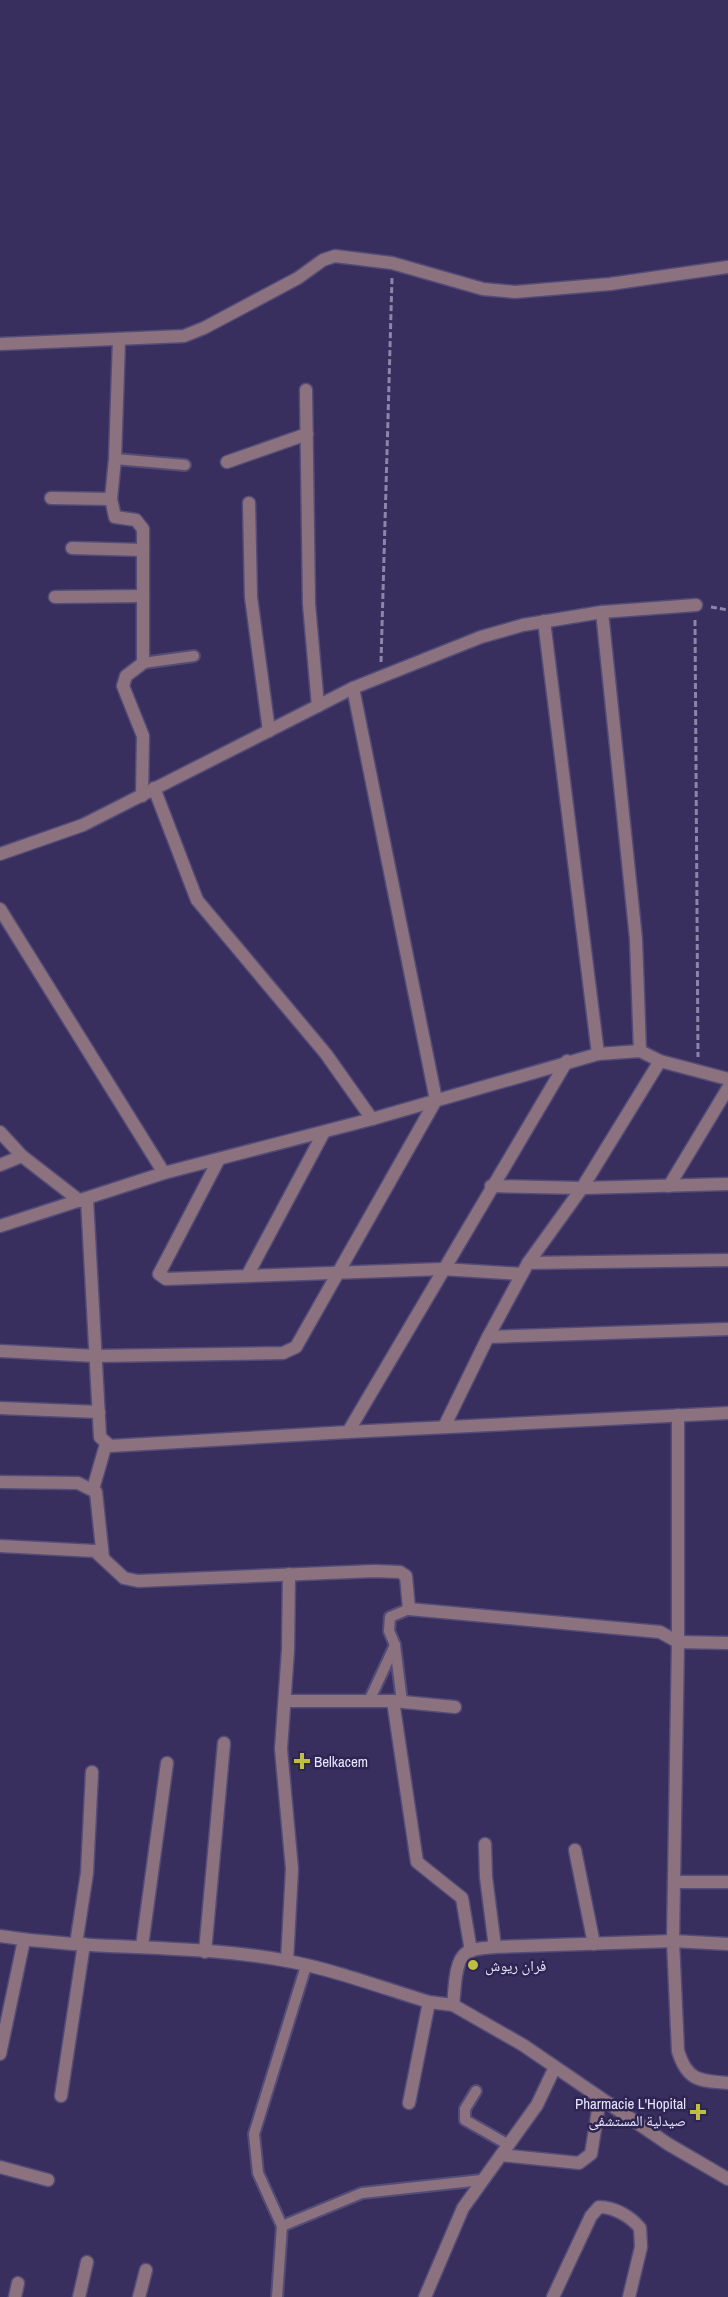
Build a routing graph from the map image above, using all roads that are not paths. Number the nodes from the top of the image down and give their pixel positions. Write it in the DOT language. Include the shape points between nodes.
graph roads {
  1 [pos="728,267"];
  2 [pos="119,340"];
  3 [pos="0,344"];
  4 [pos="306,390"];
  5 [pos="307,434"];
  6 [pos="115,459"];
  7 [pos="227,462"];
  8 [pos="185,465"];
  9 [pos="51,498"];
  10 [pos="111,499"];
  11 [pos="249,503"];
  12 [pos="72,548"];
  13 [pos="143,550"];
  14 [pos="142,596"];
  15 [pos="55,597"];
  16 [pos="696,604"];
  17 [pos="602,612"];
  18 [pos="544,621"];
  19 [pos="194,656"];
  20 [pos="143,663"];
  21 [pos="353,688"];
  22 [pos="318,706"];
  23 [pos="268,731"];
  24 [pos="154,788"];
  25 [pos="142,796"];
  26 [pos="0,854"];
  27 [pos="0,909"];
  28 [pos="640,1051"];
  29 [pos="598,1054"];
  30 [pos="567,1061"];
  31 [pos="660,1061"];
  32 [pos="728,1079"];
  33 [pos="728,1088"];
  34 [pos="436,1100"];
  35 [pos="372,1119"];
  36 [pos="0,1132"];
  37 [pos="324,1132"];
  38 [pos="22,1156"];
  39 [pos="219,1159"];
  40 [pos="0,1165"];
  41 [pos="164,1173"];
  42 [pos="728,1184"];
  43 [pos="491,1186"];
  44 [pos="669,1186"];
  45 [pos="582,1188"];
  46 [pos="84,1200"];
  47 [pos="0,1226"];
  48 [pos="728,1260"];
  49 [pos="528,1263"];
  50 [pos="442,1269"];
  51 [pos="338,1273"];
  52 [pos="522,1274"];
  53 [pos="247,1276"];
  54 [pos="728,1329"];
  55 [pos="488,1337"];
  56 [pos="0,1351"];
  57 [pos="96,1356"];
  58 [pos="0,1408"];
  59 [pos="99,1412"];
  60 [pos="728,1413"];
  61 [pos="678,1415"];
  62 [pos="444,1427"];
  63 [pos="348,1432"];
  64 [pos="106,1444"];
  65 [pos="0,1482"];
  66 [pos="93,1489"];
  67 [pos="0,1546"];
  68 [pos="103,1558"];
  69 [pos="289,1574"];
  70 [pos="409,1609"];
  71 [pos="678,1642"];
  72 [pos="728,1643"];
  73 [pos="395,1645"];
  74 [pos="285,1701"];
  75 [pos="369,1701"];
  76 [pos="397,1701"];
  77 [pos="455,1707"];
  78 [pos="224,1743"];
  79 [pos="167,1763"];
  80 [pos="92,1772"];
  81 [pos="485,1844"];
  82 [pos="575,1850"];
  83 [pos="674,1882"];
  84 [pos="728,1882"];
  85 [pos="0,1936"];
  86 [pos="24,1940"];
  87 [pos="673,1941"];
  88 [pos="80,1944"];
  89 [pos="594,1944"];
  90 [pos="728,1944"];
  91 [pos="142,1946"];
  92 [pos="495,1947"];
  93 [pos="471,1951"];
  94 [pos="205,1952"];
  95 [pos="287,1961"];
  96 [pos="306,1966"];
  97 [pos="429,2002"];
  98 [pos="453,2005"];
  99 [pos="0,2054"];
  100 [pos="555,2067"];
  101 [pos="728,2083"];
  102 [pos="476,2091"];
  103 [pos="61,2096"];
  104 [pos="600,2098"];
  105 [pos="409,2103"];
  106 [pos="504,2150"];
  107 [pos="0,2167"];
  108 [pos="728,2179"];
  109 [pos="48,2180"];
  110 [pos="482,2180"];
  111 [pos="282,2226"];
  112 [pos="87,2262"];
  113 [pos="146,2270"];
  114 [pos="18,2283"];
  115 [pos="15,2297"];
  116 [pos="79,2297"];
  117 [pos="139,2297"];
  118 [pos="277,2297"];
  119 [pos="425,2297"];
  120 [pos="553,2297"];
  121 [pos="629,2297"];
  1 -- 2 [label="street" via="610,284 515,292 483,289 392,262 336,256 184,336"];
  2 -- 3 [label="street"];
  2 -- 6 [label="street"];
  4 -- 5 [label="street"];
  5 -- 7 [label="street"];
  5 -- 22 [label="street" via="309,604"];
  6 -- 8 [label="lane"];
  6 -- 10 [label="street"];
  9 -- 10 [label="street"];
  10 -- 13 [label="street" via="114,517 136,520 143,530"];
  11 -- 23 [label="street" via="251,597"];
  12 -- 13 [label="street"];
  13 -- 14 [label="street"];
  14 -- 15 [label="street"];
  14 -- 20 [label="street"];
  16 -- 17 [label="street"];
  17 -- 18 [label="street"];
  17 -- 28 [label="street" via="636,939"];
  18 -- 21 [label="street" via="481,638"];
  18 -- 29 [label="street"];
  19 -- 20 [label="lane"];
  20 -- 25 [label="street" via="126,676 123,686 143,736"];
  21 -- 22 [label="street"];
  21 -- 34 [label="street"];
  22 -- 23 [label="street"];
  23 -- 24 [label="street"];
  24 -- 25 [label="street"];
  24 -- 35 [label="street" via="197,900 326,1054"];
  25 -- 26 [label="street" via="83,825"];
  27 -- 41 [label="street"];
  28 -- 29 [label="street"];
  28 -- 31 [label="street"];
  29 -- 30 [label="street"];
  30 -- 34 [label="street"];
  30 -- 43 [label="street"];
  31 -- 32 [label="street"];
  31 -- 45 [label="street"];
  33 -- 44 [label="street"];
  34 -- 35 [label="street"];
  34 -- 51 [label="street"];
  35 -- 37 [label="street"];
  36 -- 38 [label="street"];
  37 -- 39 [label="street"];
  37 -- 53 [label="street"];
  38 -- 40 [label="street"];
  38 -- 46 [label="street"];
  39 -- 41 [label="street"];
  39 -- 53 [label="street" via="159,1274 166,1279"];
  41 -- 46 [label="street"];
  42 -- 44 [label="street"];
  43 -- 45 [label="street"];
  43 -- 50 [label="street"];
  44 -- 45 [label="street"];
  45 -- 49 [label="street"];
  46 -- 47 [label="street"];
  46 -- 57 [label="street"];
  48 -- 49 [label="street"];
  49 -- 52 [label="street"];
  50 -- 51 [label="street"];
  50 -- 52 [label="street"];
  50 -- 63 [label="street"];
  51 -- 53 [label="street"];
  51 -- 57 [label="street" via="296,1347 282,1353"];
  52 -- 55 [label="street"];
  54 -- 55 [label="street"];
  55 -- 62 [label="street"];
  56 -- 57 [label="street"];
  57 -- 59 [label="street"];
  58 -- 59 [label="street"];
  59 -- 64 [label="street" via="100,1437"];
  60 -- 61 [label="street"];
  61 -- 62 [label="street"];
  61 -- 71 [label="street"];
  62 -- 63 [label="street"];
  63 -- 64 [label="street"];
  64 -- 66 [label="street"];
  65 -- 66 [label="street" via="78,1483"];
  66 -- 68 [label="street"];
  67 -- 68 [label="street" via="95,1551"];
  68 -- 69 [label="street" via="124,1578 138,1581"];
  69 -- 70 [label="street" via="400,1572 406,1576"];
  69 -- 74 [label="street"];
  70 -- 71 [label="street" via="660,1632"];
  70 -- 73 [label="lane" via="390,1617 389,1631"];
  71 -- 72 [label="street"];
  71 -- 83 [label="street"];
  73 -- 75 [label="lane"];
  73 -- 76 [label="lane"];
  74 -- 75 [label="street"];
  74 -- 95 [label="street" via="281,1749 292,1869"];
  75 -- 76 [label="street"];
  76 -- 77 [label="street"];
  76 -- 93 [label="street" via="417,1862 462,1898"];
  78 -- 94 [label="street"];
  79 -- 91 [label="street"];
  80 -- 88 [label="street"];
  81 -- 92 [label="street"];
  82 -- 89 [label="street"];
  83 -- 84 [label="street"];
  83 -- 87 [label="street"];
  85 -- 86 [label="street"];
  86 -- 88 [label="street"];
  86 -- 99 [label="street"];
  87 -- 89 [label="street"];
  87 -- 90 [label="street"];
  87 -- 101 [label="street" via="681,2061 702,2082"];
  88 -- 91 [label="street"];
  88 -- 103 [label="street"];
  89 -- 92 [label="street"];
  91 -- 94 [label="street"];
  92 -- 93 [label="street"];
  93 -- 98 [label="street" via="464,1953 460,1961"];
  94 -- 95 [label="street"];
  95 -- 96 [label="street"];
  96 -- 97 [label="street"];
  96 -- 111 [label="lane" via="254,2134 258,2173"];
  97 -- 98 [label="street"];
  97 -- 105 [label="street"];
  98 -- 100 [label="street"];
  100 -- 104 [label="street"];
  100 -- 106 [label="street" via="537,2105"];
  102 -- 106 [label="lane" via="465,2109 465,2120"];
  104 -- 106 [label="street" via="591,2154 579,2163"];
  104 -- 108 [label="street"];
  106 -- 110 [label="street"];
  107 -- 109 [label="street"];
  110 -- 111 [label="lane" via="362,2193"];
  110 -- 119 [label="street" via="463,2208"];
  111 -- 118 [label="lane"];
  112 -- 116 [label="street"];
  113 -- 117 [label="street"];
  114 -- 115 [label="street"];
  120 -- 121 [label="street" via="599,2207 627,2216 640,2228 641,2247"];
}
